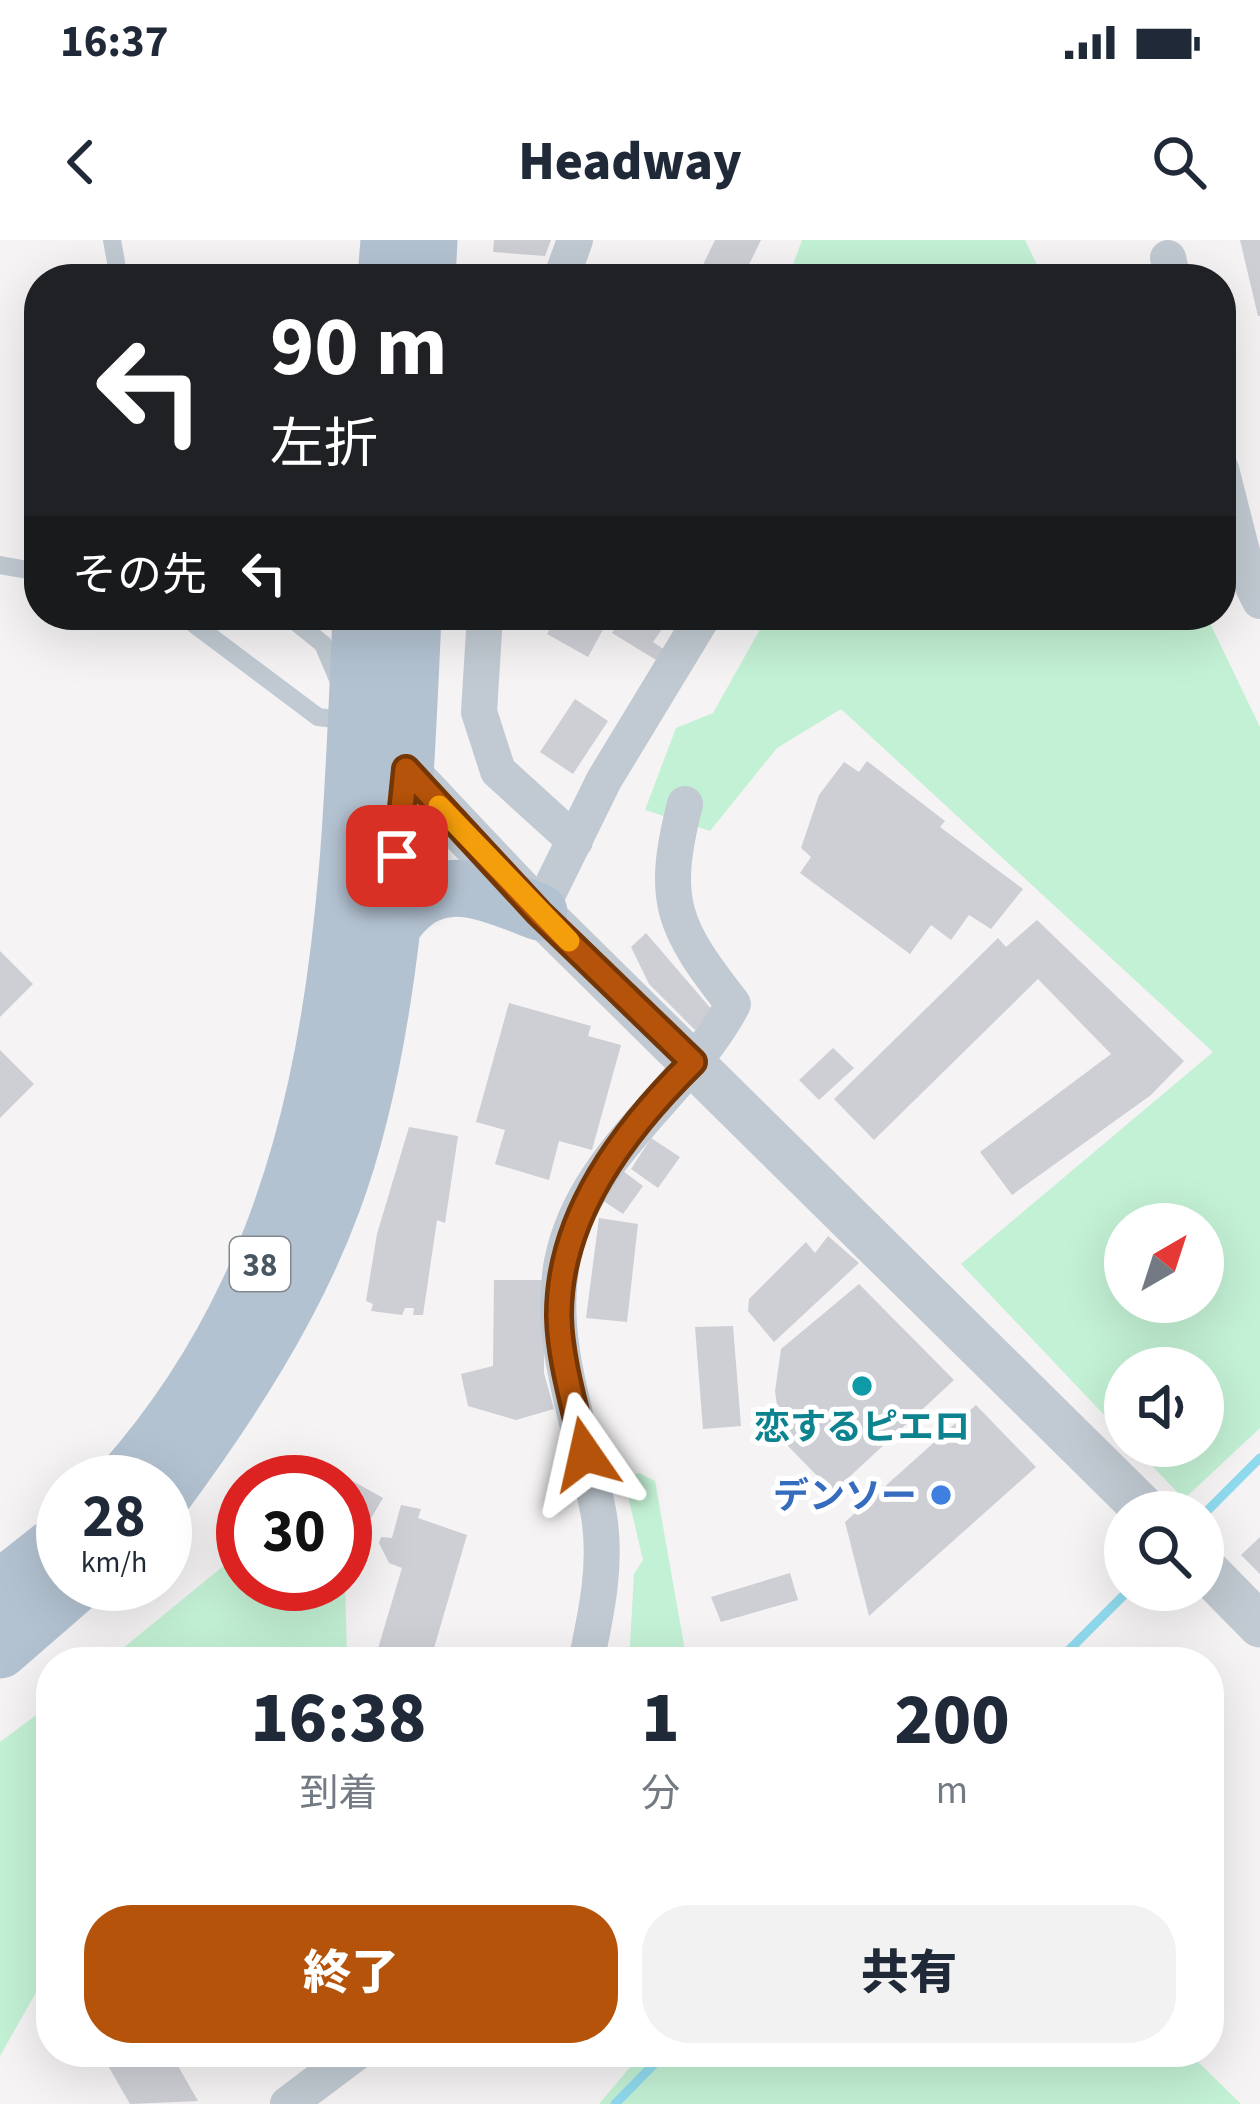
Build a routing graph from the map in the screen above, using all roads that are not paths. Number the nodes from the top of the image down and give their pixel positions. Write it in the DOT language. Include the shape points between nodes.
graph roads {
  1 [pos="1236,528"];
  2 [pos="1260,602"];
  3 [pos="202,630"];
  4 [pos="306,630"];
  5 [pos="360,630"];
  6 [pos="412,630"];
  7 [pos="484,630"];
  8 [pos="695,630"];
  9 [pos="357,722"];
  10 [pos="406,769"];
  11 [pos="685,804"];
  12 [pos="575,841"];
  13 [pos="539,913"];
  14 [pos="388,933"];
  15 [pos="693,1062"];
  16 [pos="146,1455"];
  17 [pos="190,1455"];
  18 [pos="1126,1491"];
  19 [pos="36,1560"];
  20 [pos="1224,1588"];
  21 [pos="0,1589"];
  22 [pos="45,1611"];
  23 [pos="1260,1624"];
  24 [pos="589,1647"];
  25 [pos="0,1650"];
  26 [pos="337,2067"];
  27 [pos="288,2104"];
  1 -- 2 [label="street"];
  3 -- 9 [label="lane" via="318,717"];
  4 -- 9 [label="lane" via="323,644"];
  5 -- 9 [label="main road, 38"];
  6 -- 10 [label="main road, 38"];
  7 -- 12 [label="street" via="479,712 498,771"];
  8 -- 12 [label="street"];
  9 -- 10 [label="street"];
  9 -- 16 [label="main road, 38" via="334,1017 286,1207 228,1330"];
  10 -- 13 [label="street"];
  10 -- 14 [label="main road, 38"];
  11 -- 15 [label="street" via="674,845 675,922 733,1004"];
  12 -- 13 [label="street"];
  13 -- 14 [label="main road" via="459,886 418,899"];
  13 -- 15 [label="street"];
  14 -- 17 [label="main road, 38" via="365,1089 332,1203 282,1315"];
  15 -- 18 [label="street"];
  15 -- 24 [label="street" via="615,1154 562,1262 559,1321 599,1520 602,1581"];
  19 -- 21 [label="main road"];
  20 -- 23 [label="street"];
  22 -- 25 [label="main road"];
  26 -- 27 [label="street"];
}
